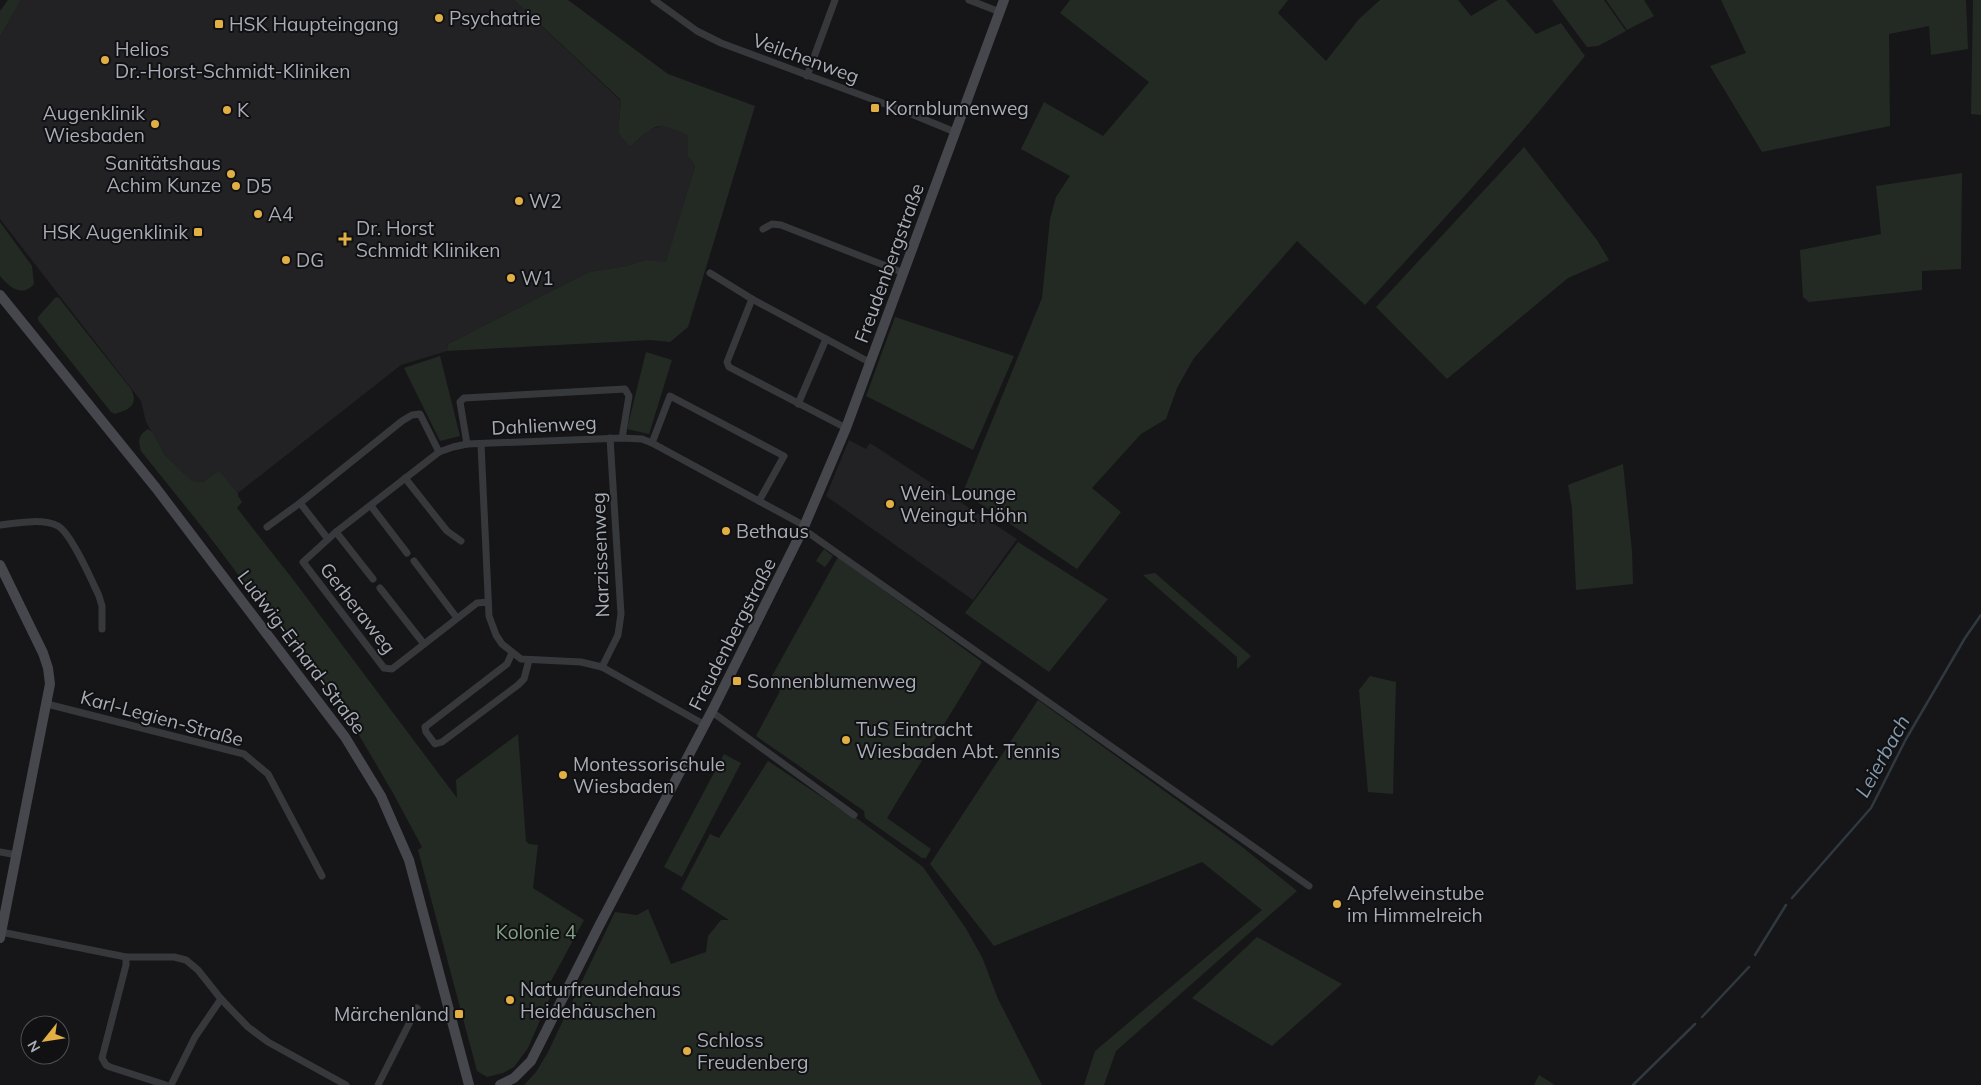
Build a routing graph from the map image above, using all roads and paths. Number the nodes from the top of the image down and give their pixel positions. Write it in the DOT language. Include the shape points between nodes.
graph roads {
  1 [pos="654,0"];
  2 [pos="835,0"];
  3 [pos="969,0"];
  4 [pos="1004,0"];
  5 [pos="1000,12"];
  6 [pos="807,76"];
  7 [pos="955,132"];
  8 [pos="763,230"];
  9 [pos="710,273"];
  10 [pos="904,273"];
  11 [pos="0,296"];
  12 [pos="752,299"];
  13 [pos="826,339"];
  14 [pos="871,363"];
  15 [pos="798,404"];
  16 [pos="846,428"];
  17 [pos="610,438"];
  18 [pos="622,438"];
  19 [pos="652,443"];
  20 [pos="467,444"];
  21 [pos="481,444"];
  22 [pos="439,452"];
  23 [pos="405,478"];
  24 [pos="758,501"];
  25 [pos="300,503"];
  26 [pos="371,506"];
  27 [pos="0,525"];
  28 [pos="267,527"];
  29 [pos="804,527"];
  30 [pos="336,532"];
  31 [pos="328,538"];
  32 [pos="461,540"];
  33 [pos="407,553"];
  34 [pos="414,561"];
  35 [pos="303,562"];
  36 [pos="0,565"];
  37 [pos="373,579"];
  38 [pos="380,588"];
  39 [pos="488,602"];
  40 [pos="457,618"];
  41 [pos="102,628"];
  42 [pos="424,644"];
  43 [pos="512,653"];
  44 [pos="529,660"];
  45 [pos="602,667"];
  46 [pos="47,704"];
  47 [pos="712,712"];
  48 [pos="705,725"];
  49 [pos="854,815"];
  50 [pos="0,852"];
  51 [pos="17,855"];
  52 [pos="322,876"];
  53 [pos="1310,886"];
  54 [pos="1,935"];
  55 [pos="126,957"];
  56 [pos="221,1000"];
  57 [pos="417,1008"];
  58 [pos="166,1085"];
  59 [pos="171,1085"];
  60 [pos="346,1085"];
  61 [pos="378,1085"];
  62 [pos="469,1085"];
  63 [pos="500,1085"];
  1 -- 6 [label="street, Veilchenweg" via="721,43"];
  2 -- 6 [label="street"];
  3 -- 5 [label="street"];
  4 -- 5 [label="street, Freudenbergstraße"];
  5 -- 7 [label="street, Freudenbergstraße"];
  6 -- 7 [label="street, Veilchenweg"];
  7 -- 10 [label="street, Freudenbergstraße"];
  8 -- 10 [label="street" via="772,224 781,225"];
  9 -- 12 [label="street"];
  10 -- 14 [label="street, Freudenbergstraße"];
  11 -- 62 [label="street, Ludwig-Erhard-Straße" via="156,488 345,737 370,776 392,817 409,860"];
  12 -- 13 [label="street"];
  12 -- 15 [label="street" via="727,364"];
  13 -- 14 [label="street"];
  13 -- 15 [label="street"];
  14 -- 16 [label="street, Freudenbergstraße"];
  15 -- 16 [label="street"];
  16 -- 29 [label="street, Freudenbergstraße"];
  17 -- 18 [label="street, Dahlienweg"];
  17 -- 21 [label="street, Dahlienweg"];
  17 -- 45 [label="street, Narzissenweg" via="622,614 618,635"];
  18 -- 19 [label="street, Dahlienweg"];
  18 -- 20 [label="street" via="629,396 625,389 464,398 460,402"];
  19 -- 24 [label="street, Dahlienweg"];
  19 -- 24 [label="street" via="670,396 784,456"];
  20 -- 21 [label="street, Dahlienweg"];
  20 -- 22 [label="street, Dahlienweg"];
  21 -- 39 [label="street"];
  22 -- 23 [label="street, Dahlienweg"];
  22 -- 25 [label="street" via="421,415 415,413"];
  23 -- 26 [label="street, Dahlienweg"];
  23 -- 32 [label="street" via="447,531"];
  24 -- 29 [label="street, Dahlienweg"];
  25 -- 28 [label="street"];
  25 -- 31 [label="street"];
  26 -- 30 [label="street, Dahlienweg"];
  26 -- 33 [label="street"];
  27 -- 41 [label="street" via="29,521 58,526 68,536 99,596"];
  29 -- 47 [label="street, Freudenbergstraße"];
  29 -- 53 [label="street, Dahlienweg"];
  30 -- 31 [label="street, Dahlienweg"];
  30 -- 37 [label="street"];
  31 -- 35 [label="street, Dahlienweg"];
  34 -- 40 [label="street"];
  35 -- 42 [label="street, Gerberaweg" via="384,668 392,669"];
  36 -- 46 [label="street" via="43,653 50,684"];
  38 -- 42 [label="street"];
  39 -- 40 [label="street, Gerberaweg" via="476,603"];
  39 -- 43 [label="street" via="496,635"];
  40 -- 42 [label="street, Gerberaweg"];
  43 -- 44 [label="street"];
  43 -- 44 [label="street" via="507,664 425,727 435,744 518,685 524,679"];
  44 -- 45 [label="street" via="581,662"];
  45 -- 48 [label="street"];
  46 -- 51 [label="street"];
  46 -- 52 [label="street, Karl-Legien-Straße" via="244,754 268,774"];
  47 -- 48 [label="street, Freudenbergstraße"];
  47 -- 49 [label="street"];
  48 -- 63 [label="street, Freudenbergstraße" via="598,926 531,1061 514,1078"];
  50 -- 51 [label="street"];
  51 -- 54 [label="street"];
  54 -- 55 [label="street"];
  55 -- 56 [label="street" via="186,960"];
  55 -- 58 [label="street" via="102,1058 110,1067"];
  56 -- 59 [label="street" via="195,1037"];
  56 -- 60 [label="street" via="268,1042"];
  57 -- 61 [label="street"];
}
